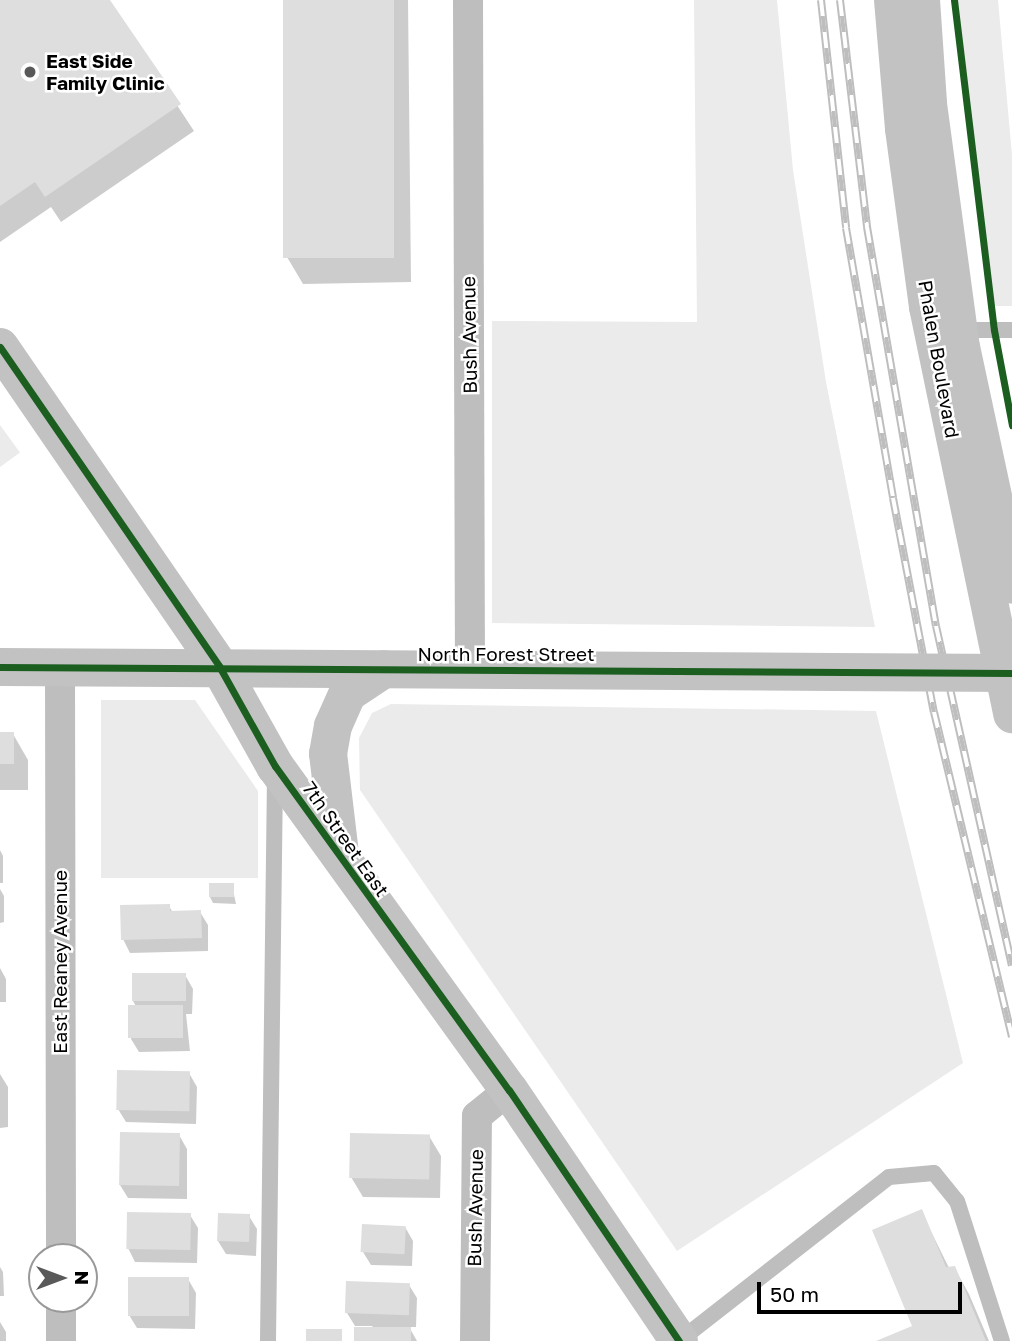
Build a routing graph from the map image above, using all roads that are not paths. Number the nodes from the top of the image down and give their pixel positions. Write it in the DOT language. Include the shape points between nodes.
graph roads {
  1 [pos="468,0"];
  2 [pos="893,0"];
  3 [pos="921,0"];
  4 [pos="945,329"];
  5 [pos="1012,330"];
  6 [pos="0,347"];
  7 [pos="1012,585"];
  8 [pos="219,666"];
  9 [pos="0,667"];
  10 [pos="60,668"];
  11 [pos="384,669"];
  12 [pos="470,670"];
  13 [pos="1012,673"];
  14 [pos="1012,714"];
  15 [pos="275,766"];
  16 [pos="341,860"];
  17 [pos="509,1090"];
  18 [pos="61,1243"];
  19 [pos="61,1313"];
  20 [pos="61,1341"];
  21 [pos="268,1341"];
  22 [pos="475,1341"];
  23 [pos="679,1341"];
  24 [pos="1002,1341"];
  1 -- 12 [label="street, Bush Avenue"];
  2 -- 4 [label="street, Phalen Boulevard" via="904,129"];
  3 -- 4 [label="street, Phalen Boulevard"];
  4 -- 5 [label="lane"];
  4 -- 7 [label="street, Phalen Boulevard"];
  4 -- 14 [label="street, Phalen Boulevard"];
  6 -- 8 [label="street, 7th Street East"];
  8 -- 10 [label="street, North Forest Street"];
  8 -- 11 [label="street, North Forest Street"];
  8 -- 15 [label="street, 7th Street East"];
  9 -- 10 [label="street, North Forest Street"];
  10 -- 18 [label="street, East Reaney Avenue"];
  11 -- 12 [label="street, North Forest Street"];
  11 -- 16 [label="street" via="348,693 332,726 328,764"];
  12 -- 13 [label="street, North Forest Street, bridge"];
  15 -- 16 [label="street, 7th Street East"];
  15 -- 21 [label="lane"];
  16 -- 17 [label="street, 7th Street East"];
  17 -- 22 [label="street, Bush Avenue" via="477,1116"];
  17 -- 23 [label="street, 7th Street East"];
  19 -- 20 [label="street"];
  23 -- 24 [label="lane" via="889,1177 934,1173 957,1201"];
}
